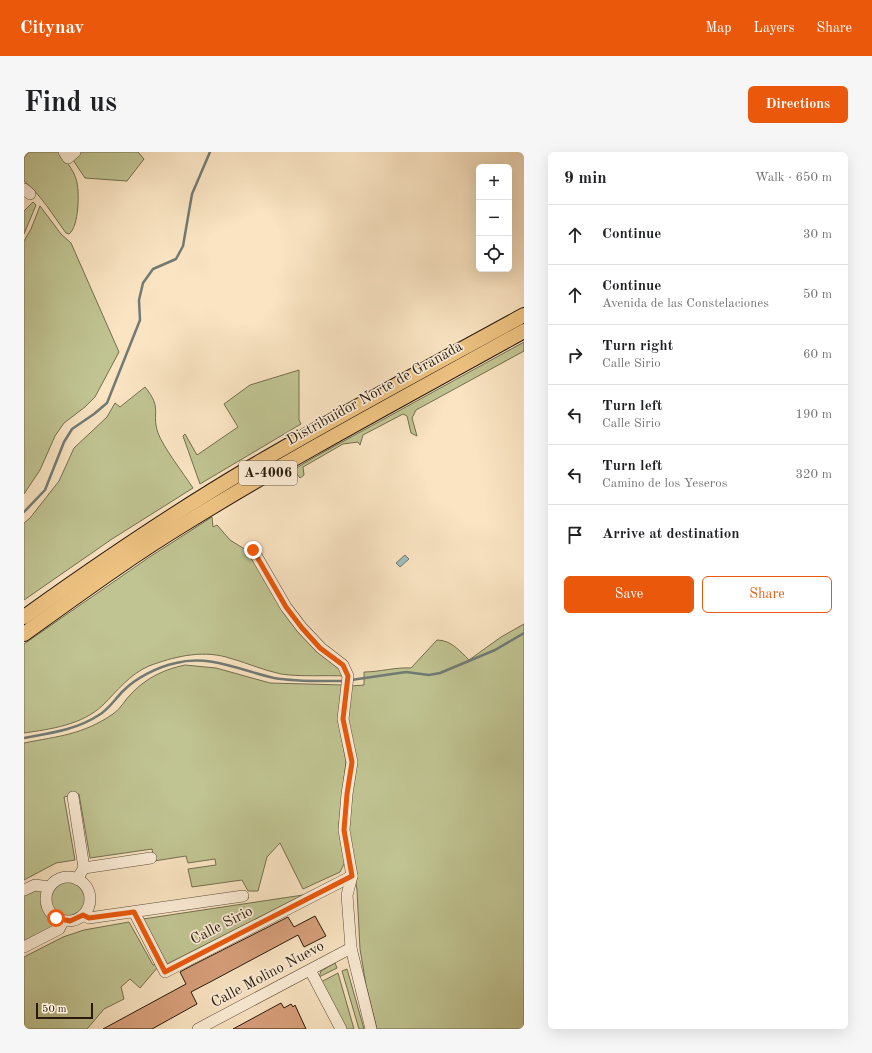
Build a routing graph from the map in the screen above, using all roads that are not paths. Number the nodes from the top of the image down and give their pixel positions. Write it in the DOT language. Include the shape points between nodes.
graph roads {
  1 [pos="524,315"];
  2 [pos="524,331"];
  3 [pos="253,550"];
  4 [pos="24,617"];
  5 [pos="24,634"];
  6 [pos="73,797"];
  7 [pos="151,858"];
  8 [pos="84,868"];
  9 [pos="352,876"];
  10 [pos="77,879"];
  11 [pos="49,887"];
  12 [pos="24,890"];
  13 [pos="244,896"];
  14 [pos="134,912"];
  15 [pos="83,915"];
  16 [pos="63,921"];
  17 [pos="24,947"];
  18 [pos="351,948"];
  19 [pos="310,970"];
  20 [pos="211,1026"];
  21 [pos="198,1029"];
  22 [pos="341,1029"];
  23 [pos="371,1029"];
  1 -- 4 [label="main road, Distribuidor Norte de Granada / A-4006" via="252,467 89,571"];
  2 -- 5 [label="main road, Distribuidor Norte de Granada / A-4006" via="274,470 88,588"];
  3 -- 9 [label="street" via="286,607 302,628 320,648 343,665 347,681 343,719 352,762 344,830"];
  6 -- 8 [label="street"];
  7 -- 8 [label="street"];
  8 -- 10 [label="street"];
  9 -- 14 [label="street, Calle Sirio" via="165,972"];
  9 -- 18 [label="street" via="348,895"];
  10 -- 11 [label="street" via="59,879"];
  10 -- 15 [label="street" via="83,883 90,896 90,903"];
  11 -- 12 [label="street" via="35,885"];
  11 -- 16 [label="street" via="46,894 47,908 51,914"];
  13 -- 14 [label="street"];
  14 -- 15 [label="street" via="89,918"];
  15 -- 16 [label="street" via="77,919"];
  16 -- 17 [label="street" via="59,929"];
  18 -- 19 [label="street, Calle Molino Nuevo"];
  18 -- 23 [label="street"];
  19 -- 20 [label="street, Calle Molino Nuevo"];
  19 -- 22 [label="street"];
  20 -- 21 [label="street, Calle Molino Nuevo"];
}
